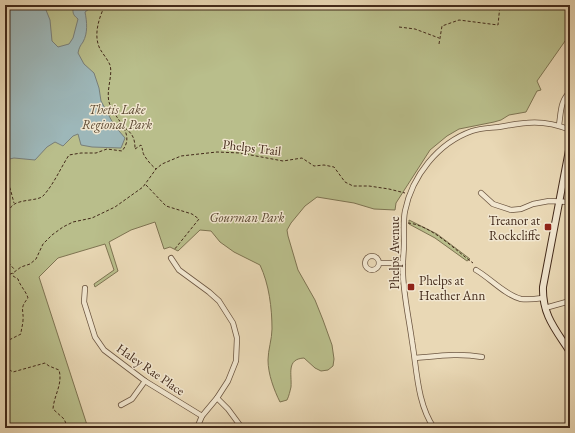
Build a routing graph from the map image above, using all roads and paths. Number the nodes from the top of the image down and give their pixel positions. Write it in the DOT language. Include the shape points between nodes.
graph roads {
  1 [pos="105,5"];
  2 [pos="500,5"];
  3 [pos="399,27"];
  4 [pos="440,38"];
  5 [pos="439,44"];
  6 [pos="570,92"];
  7 [pos="559,125"];
  8 [pos="123,127"];
  9 [pos="570,130"];
  10 [pos="570,145"];
  11 [pos="156,169"];
  12 [pos="7,183"];
  13 [pos="146,185"];
  14 [pos="481,192"];
  15 [pos="410,195"];
  16 [pos="559,201"];
  17 [pos="570,202"];
  18 [pos="14,204"];
  19 [pos="5,216"];
  20 [pos="404,222"];
  21 [pos="174,250"];
  22 [pos="171,258"];
  23 [pos="5,259"];
  24 [pos="379,263"];
  25 [pos="403,263"];
  26 [pos="473,263"];
  27 [pos="476,270"];
  28 [pos="15,271"];
  29 [pos="13,272"];
  30 [pos="5,276"];
  31 [pos="85,288"];
  32 [pos="543,298"];
  33 [pos="570,301"];
  34 [pos="545,308"];
  35 [pos="5,342"];
  36 [pos="570,352"];
  37 [pos="482,357"];
  38 [pos="415,358"];
  39 [pos="5,367"];
  40 [pos="145,381"];
  41 [pos="217,398"];
  42 [pos="121,405"];
  43 [pos="202,416"];
  44 [pos="68,427"];
  45 [pos="44,428"];
  46 [pos="197,428"];
  47 [pos="242,428"];
  48 [pos="434,428"];
  1 -- 8 [label="path" via="99,18 97,40 110,66 109,102"];
  2 -- 4 [label="path" via="498,24 459,20 442,26"];
  3 -- 4 [label="path" via="415,29"];
  4 -- 5 [label="path"];
  6 -- 7 [label="street" via="562,104"];
  7 -- 9 [label="street, Phelps Avenue"];
  7 -- 15 [label="street, Phelps Avenue" via="527,122 478,130 461,136 433,157 419,176"];
  8 -- 11 [label="path" via="135,138 135,149 140,145 143,154"];
  8 -- 18 [label="path" via="127,138 122,151 107,149 96,153 69,155 42,198"];
  10 -- 16 [label="street"];
  11 -- 13 [label="path, Phelps Trail"];
  11 -- 15 [label="path, Phelps Trail" via="181,156 217,152 240,153 284,161 301,158 314,166 334,167 345,182 353,186 389,189"];
  12 -- 18 [label="path"];
  13 -- 21 [label="path" via="166,206 192,214 199,219"];
  13 -- 28 [label="path, Phelps Trail" via="109,211 63,227 43,244 36,259"];
  14 -- 16 [label="street" via="492,204 511,210 541,202"];
  15 -- 20 [label="street, Phelps Avenue"];
  16 -- 17 [label="street"];
  16 -- 32 [label="street"];
  18 -- 19 [label="path"];
  20 -- 25 [label="street, Phelps Avenue"];
  20 -- 26 [label="path" via="435,234"];
  22 -- 41 [label="street" via="178,270 219,301 233,323 237,338 236,362"];
  23 -- 28 [label="path"];
  24 -- 25 [label="street"];
  25 -- 38 [label="street, Phelps Avenue" via="404,292"];
  27 -- 32 [label="street" via="515,297"];
  28 -- 29 [label="path, Phelps Trail"];
  29 -- 30 [label="path, Phelps Trail"];
  29 -- 35 [label="path" via="28,298 23,307 21,334"];
  31 -- 40 [label="street, Haley Rae Place" via="84,302 95,337 104,350"];
  32 -- 34 [label="street"];
  33 -- 34 [label="street"];
  34 -- 36 [label="street" via="548,318"];
  37 -- 38 [label="street" via="452,354"];
  38 -- 48 [label="street, Phelps Avenue" via="423,406"];
  39 -- 44 [label="path" via="13,372 45,363 59,370 61,378 53,409 64,419"];
  40 -- 42 [label="street" via="132,399"];
  40 -- 43 [label="street, Haley Rae Place"];
  41 -- 43 [label="street"];
  41 -- 47 [label="street"];
  43 -- 46 [label="street"];
  44 -- 45 [label="path"];
}
